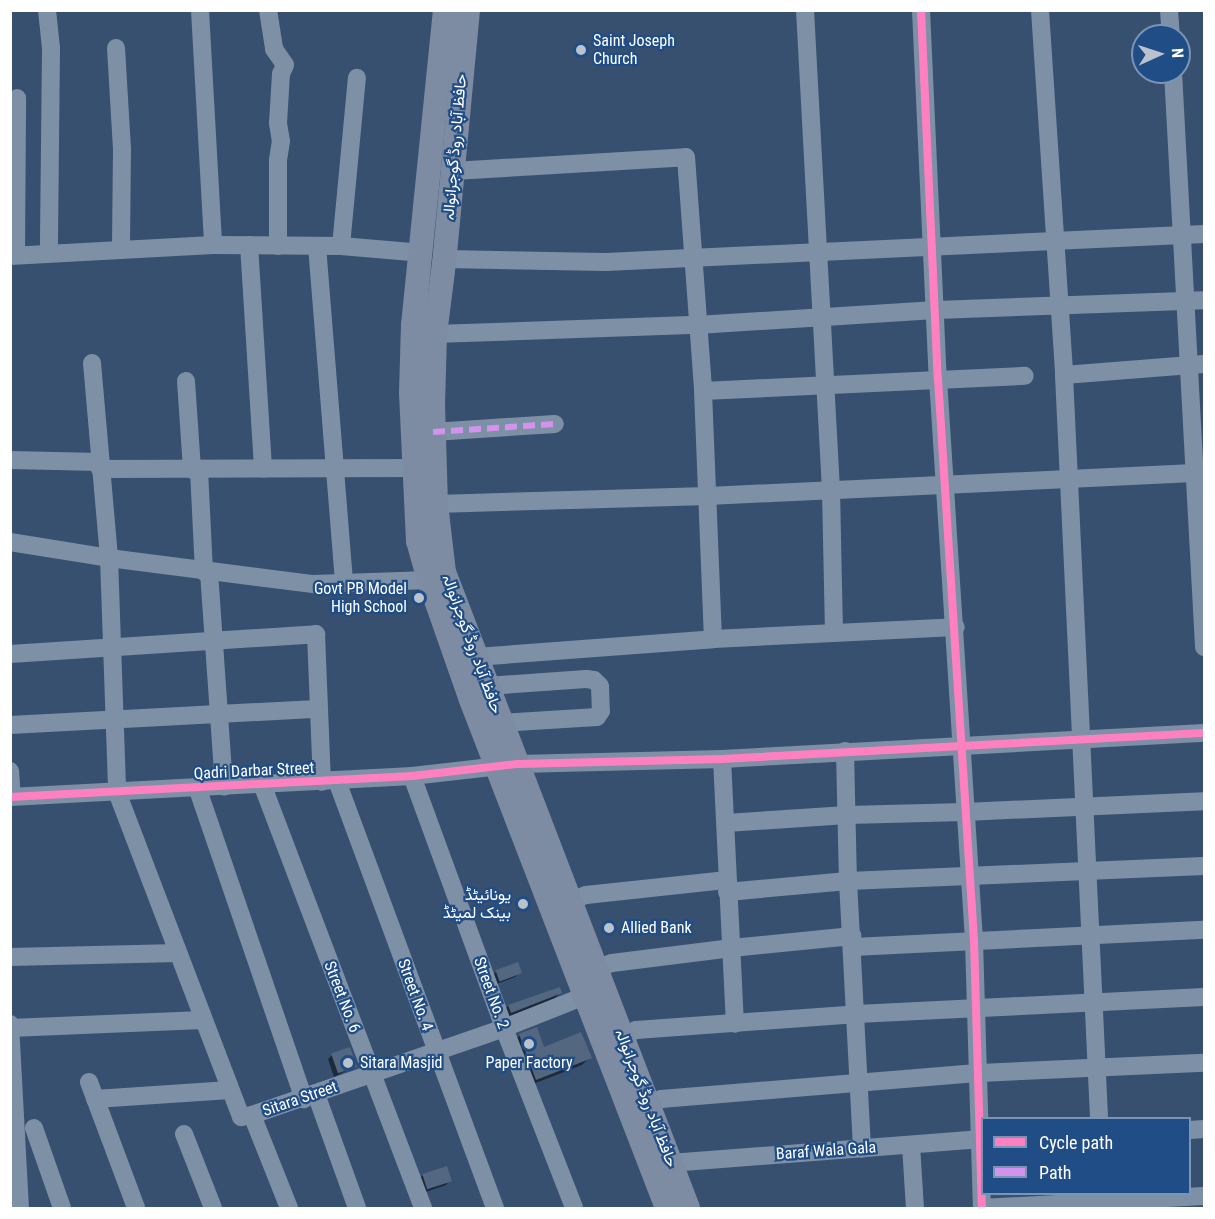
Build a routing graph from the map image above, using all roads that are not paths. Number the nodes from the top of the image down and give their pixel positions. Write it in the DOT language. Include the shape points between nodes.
graph roads {
  1 [pos="47,10"];
  2 [pos="200,10"];
  3 [pos="268,10"];
  4 [pos="445,10"];
  5 [pos="468,10"];
  6 [pos="805,10"];
  7 [pos="921,10"];
  8 [pos="1040,10"];
  9 [pos="116,48"];
  10 [pos="357,78"];
  11 [pos="1174,84"];
  12 [pos="17,98"];
  13 [pos="453,171"];
  14 [pos="1204,234"];
  15 [pos="1182,235"];
  16 [pos="1055,241"];
  17 [pos="213,245"];
  18 [pos="249,246"];
  19 [pos="278,246"];
  20 [pos="317,246"];
  21 [pos="341,246"];
  22 [pos="932,248"];
  23 [pos="121,250"];
  24 [pos="819,251"];
  25 [pos="49,254"];
  26 [pos="13,255"];
  27 [pos="434,256"];
  28 [pos="692,258"];
  29 [pos="1204,300"];
  30 [pos="1186,301"];
  31 [pos="1059,307"];
  32 [pos="936,310"];
  33 [pos="823,316"];
  34 [pos="697,325"];
  35 [pos="435,334"];
  36 [pos="92,363"];
  37 [pos="1197,364"];
  38 [pos="1064,375"];
  39 [pos="1025,376"];
  40 [pos="938,379"];
  41 [pos="186,381"];
  42 [pos="826,386"];
  43 [pos="703,391"];
  44 [pos="555,424"];
  45 [pos="434,432"];
  46 [pos="10,460"];
  47 [pos="100,466"];
  48 [pos="414,468"];
  49 [pos="263,469"];
  50 [pos="335,469"];
  51 [pos="196,470"];
  52 [pos="1200,474"];
  53 [pos="1069,480"];
  54 [pos="946,485"];
  55 [pos="831,490"];
  56 [pos="708,496"];
  57 [pos="436,504"];
  58 [pos="1202,534"];
  59 [pos="10,542"];
  60 [pos="109,558"];
  61 [pos="206,572"];
  62 [pos="429,580"];
  63 [pos="344,583"];
  64 [pos="1203,598"];
  65 [pos="956,627"];
  66 [pos="834,633"];
  67 [pos="713,639"];
  68 [pos="212,642"];
  69 [pos="1204,647"];
  70 [pos="111,649"];
  71 [pos="10,654"];
  72 [pos="476,657"];
  73 [pos="487,686"];
  74 [pos="318,709"];
  75 [pos="220,714"];
  76 [pos="115,720"];
  77 [pos="501,723"];
  78 [pos="10,725"];
  79 [pos="1204,733"];
  80 [pos="1081,739"];
  81 [pos="961,745"];
  82 [pos="845,751"];
  83 [pos="722,759"];
  84 [pos="508,766"];
  85 [pos="10,771"];
  86 [pos="412,776"];
  87 [pos="330,781"];
  88 [pos="262,784"];
  89 [pos="224,786"];
  90 [pos="197,787"];
  91 [pos="117,792"];
  92 [pos="11,797"];
  93 [pos="1204,801"];
  94 [pos="1085,806"];
  95 [pos="965,812"];
  96 [pos="846,815"];
  97 [pos="726,824"];
  98 [pos="1204,866"];
  99 [pos="1088,872"];
  100 [pos="970,878"];
  101 [pos="848,881"];
  102 [pos="727,886"];
  103 [pos="570,901"];
  104 [pos="1204,930"];
  105 [pos="1092,936"];
  106 [pos="974,941"];
  107 [pos="852,942"];
  108 [pos="732,948"];
  109 [pos="178,953"];
  110 [pos="10,957"];
  111 [pos="596,969"];
  112 [pos="585,996"];
  113 [pos="1204,997"];
  114 [pos="1095,1003"];
  115 [pos="977,1008"];
  116 [pos="856,1014"];
  117 [pos="203,1020"];
  118 [pos="735,1024"];
  119 [pos="11,1027"];
  120 [pos="504,1028"];
  121 [pos="622,1036"];
  122 [pos="435,1052"];
  123 [pos="1204,1063"];
  124 [pos="1097,1068"];
  125 [pos="980,1073"];
  126 [pos="371,1074"];
  127 [pos="858,1083"];
  128 [pos="230,1090"];
  129 [pos="310,1096"];
  130 [pos="649,1103"];
  131 [pos="252,1115"];
  132 [pos="981,1117"];
  133 [pos="1099,1117"];
  134 [pos="34,1128"];
  135 [pos="184,1134"];
  136 [pos="981,1139"];
  137 [pos="910,1145"];
  138 [pos="862,1149"];
  139 [pos="14,1153"];
  140 [pos="670,1164"];
  141 [pos="1204,1196"];
  142 [pos="1103,1201"];
  143 [pos="982,1208"];
  144 [pos="20,1209"];
  145 [pos="62,1209"];
  146 [pos="136,1209"];
  147 [pos="213,1209"];
  148 [pos="289,1209"];
  149 [pos="357,1209"];
  150 [pos="423,1209"];
  151 [pos="495,1209"];
  152 [pos="573,1209"];
  153 [pos="667,1209"];
  154 [pos="688,1209"];
  155 [pos="915,1209"];
  1 -- 25 [label="street" via="51,49"];
  2 -- 17 [label="street"];
  3 -- 19 [label="street" via="274,49 285,65 278,123"];
  4 -- 27 [label="main road, حافظ آباد روڈ گوجرانوالہ"];
  5 -- 13 [label="main road, حافظ آباد روڈ گوجرانوالہ"];
  6 -- 24 [label="street"];
  7 -- 22 [label="street"];
  8 -- 16 [label="street"];
  9 -- 23 [label="street" via="122,149"];
  10 -- 21 [label="street"];
  11 -- 15 [label="street"];
  12 -- 26 [label="street"];
  13 -- 27 [label="main road, حافظ آباد روڈ گوجرانوالہ"];
  13 -- 28 [label="street" via="687,157"];
  14 -- 15 [label="street"];
  15 -- 16 [label="street"];
  15 -- 30 [label="street"];
  16 -- 22 [label="street"];
  16 -- 31 [label="street"];
  17 -- 18 [label="street"];
  17 -- 23 [label="street"];
  18 -- 19 [label="street"];
  18 -- 49 [label="street"];
  19 -- 20 [label="street"];
  20 -- 21 [label="street"];
  20 -- 50 [label="street"];
  21 -- 27 [label="street"];
  22 -- 24 [label="street"];
  22 -- 32 [label="street"];
  23 -- 25 [label="street"];
  24 -- 28 [label="street"];
  24 -- 33 [label="street"];
  25 -- 26 [label="street"];
  27 -- 28 [label="street" via="606,262"];
  27 -- 35 [label="main road, حافظ آباد روڈ گوجرانوالہ"];
  27 -- 48 [label="main road, حافظ آباد روڈ گوجرانوالہ" via="414,325"];
  28 -- 34 [label="street"];
  29 -- 30 [label="street"];
  30 -- 31 [label="street"];
  30 -- 37 [label="street"];
  31 -- 32 [label="street"];
  31 -- 38 [label="street"];
  32 -- 33 [label="street"];
  32 -- 40 [label="street"];
  33 -- 34 [label="street"];
  33 -- 42 [label="street"];
  34 -- 35 [label="street"];
  34 -- 43 [label="street"];
  35 -- 45 [label="main road, حافظ آباد روڈ گوجرانوالہ"];
  36 -- 47 [label="street"];
  37 -- 38 [label="street"];
  37 -- 52 [label="street"];
  38 -- 53 [label="street"];
  39 -- 40 [label="street"];
  40 -- 42 [label="street"];
  40 -- 54 [label="street"];
  41 -- 51 [label="street"];
  42 -- 43 [label="street"];
  42 -- 55 [label="street"];
  43 -- 56 [label="street"];
  44 -- 45 [label="street"];
  45 -- 57 [label="main road, حافظ آباد روڈ گوجرانوالہ"];
  46 -- 47 [label="street"];
  47 -- 51 [label="street"];
  47 -- 60 [label="street"];
  48 -- 50 [label="street"];
  48 -- 62 [label="main road, حافظ آباد روڈ گوجرانوالہ" via="418,541"];
  49 -- 50 [label="street"];
  49 -- 51 [label="street"];
  50 -- 63 [label="street"];
  51 -- 61 [label="street"];
  52 -- 53 [label="street"];
  52 -- 58 [label="street"];
  53 -- 54 [label="street"];
  53 -- 80 [label="street"];
  54 -- 55 [label="street"];
  54 -- 65 [label="street"];
  55 -- 56 [label="street"];
  55 -- 66 [label="street"];
  56 -- 57 [label="street"];
  56 -- 67 [label="street"];
  57 -- 72 [label="main road, حافظ آباد روڈ گوجرانوالہ" via="444,572"];
  58 -- 64 [label="street"];
  59 -- 60 [label="street"];
  60 -- 61 [label="street"];
  60 -- 70 [label="street"];
  61 -- 63 [label="street" via="313,584"];
  61 -- 68 [label="street"];
  62 -- 63 [label="street"];
  62 -- 84 [label="main road, حافظ آباد روڈ گوجرانوالہ"];
  64 -- 69 [label="street"];
  65 -- 66 [label="street"];
  65 -- 81 [label="street"];
  66 -- 67 [label="street"];
  67 -- 72 [label="street"];
  68 -- 70 [label="street"];
  68 -- 74 [label="street, Street No. 4" via="316,634"];
  68 -- 75 [label="street"];
  70 -- 71 [label="street"];
  70 -- 76 [label="street"];
  72 -- 73 [label="main road, حافظ آباد روڈ گوجرانوالہ"];
  73 -- 77 [label="main road, حافظ آباد روڈ گوجرانوالہ"];
  73 -- 77 [label="street" via="586,679 600,686 601,711 597,717"];
  74 -- 75 [label="street"];
  74 -- 87 [label="street, Street No. 4"];
  75 -- 76 [label="street"];
  75 -- 89 [label="street"];
  76 -- 78 [label="street"];
  76 -- 91 [label="street"];
  77 -- 84 [label="main road, حافظ آباد روڈ گوجرانوالہ"];
  79 -- 80 [label="street, Qadri Darbar Street"];
  80 -- 81 [label="street, Qadri Darbar Street"];
  80 -- 94 [label="street"];
  81 -- 82 [label="street, Qadri Darbar Street"];
  81 -- 95 [label="street"];
  82 -- 83 [label="street, Qadri Darbar Street"];
  82 -- 96 [label="street"];
  83 -- 84 [label="street, Qadri Darbar Street"];
  83 -- 97 [label="street"];
  84 -- 86 [label="street, Qadri Darbar Street"];
  84 -- 103 [label="main road, حافظ آباد روڈ گوجرانوالہ"];
  84 -- 112 [label="main road, حافظ آباد روڈ گوجرانوالہ"];
  85 -- 92 [label="street"];
  86 -- 87 [label="street, Qadri Darbar Street"];
  86 -- 120 [label="street, Street No. 2"];
  87 -- 88 [label="street, Qadri Darbar Street"];
  87 -- 122 [label="street, Street No. 4"];
  88 -- 89 [label="street, Qadri Darbar Street"];
  88 -- 126 [label="street, Street No. 6"];
  89 -- 90 [label="street, Qadri Darbar Street"];
  90 -- 91 [label="street, Qadri Darbar Street"];
  90 -- 129 [label="street"];
  91 -- 92 [label="street, Qadri Darbar Street"];
  91 -- 109 [label="street"];
  93 -- 94 [label="street"];
  94 -- 95 [label="street"];
  94 -- 99 [label="street"];
  95 -- 96 [label="street"];
  95 -- 100 [label="street"];
  96 -- 97 [label="street"];
  96 -- 101 [label="street"];
  97 -- 102 [label="street"];
  98 -- 99 [label="street"];
  99 -- 100 [label="street"];
  99 -- 105 [label="street"];
  100 -- 101 [label="street"];
  100 -- 106 [label="street"];
  101 -- 102 [label="street"];
  101 -- 107 [label="street"];
  102 -- 103 [label="street" via="586,895"];
  102 -- 108 [label="street"];
  103 -- 111 [label="main road, حافظ آباد روڈ گوجرانوالہ"];
  104 -- 105 [label="street"];
  105 -- 106 [label="street"];
  105 -- 114 [label="street"];
  106 -- 107 [label="street"];
  106 -- 115 [label="street"];
  107 -- 108 [label="street"];
  107 -- 116 [label="street"];
  108 -- 111 [label="street" via="612,963"];
  108 -- 118 [label="street"];
  109 -- 110 [label="street"];
  109 -- 117 [label="street"];
  111 -- 121 [label="main road, حافظ آباد روڈ گوجرانوالہ"];
  112 -- 120 [label="street, Sitara Street"];
  112 -- 153 [label="main road, حافظ آباد روڈ گوجرانوالہ"];
  113 -- 114 [label="street"];
  114 -- 115 [label="street"];
  114 -- 124 [label="street"];
  115 -- 116 [label="street"];
  115 -- 125 [label="street"];
  116 -- 118 [label="street"];
  116 -- 127 [label="street"];
  117 -- 119 [label="street"];
  117 -- 128 [label="street"];
  118 -- 121 [label="street" via="636,1030"];
  119 -- 139 [label="street"];
  120 -- 122 [label="street, Sitara Street"];
  120 -- 152 [label="street, Street No. 2"];
  121 -- 130 [label="main road, حافظ آباد روڈ گوجرانوالہ"];
  122 -- 126 [label="street, Sitara Street"];
  122 -- 151 [label="street, Street No. 4"];
  123 -- 124 [label="street"];
  124 -- 125 [label="street"];
  124 -- 133 [label="street"];
  125 -- 127 [label="street"];
  125 -- 132 [label="street"];
  126 -- 129 [label="street, Sitara Street"];
  126 -- 150 [label="street, Street No. 6"];
  127 -- 130 [label="street"];
  127 -- 138 [label="street"];
  128 -- 131 [label="street" via="240,1117"];
  128 -- 146 [label="street" via="92,1091"];
  129 -- 131 [label="street, Sitara Street"];
  129 -- 149 [label="street"];
  130 -- 140 [label="main road, حافظ آباد روڈ گوجرانوالہ"];
  131 -- 148 [label="street"];
  134 -- 145 [label="street"];
  135 -- 147 [label="street"];
  136 -- 137 [label="street, Baraf Wala Gala"];
  137 -- 138 [label="street, Baraf Wala Gala"];
  137 -- 155 [label="street"];
  138 -- 140 [label="street, Baraf Wala Gala"];
  139 -- 144 [label="street"];
  140 -- 154 [label="main road, حافظ آباد روڈ گوجرانوالہ"];
  141 -- 142 [label="street"];
  142 -- 143 [label="street"];
}
